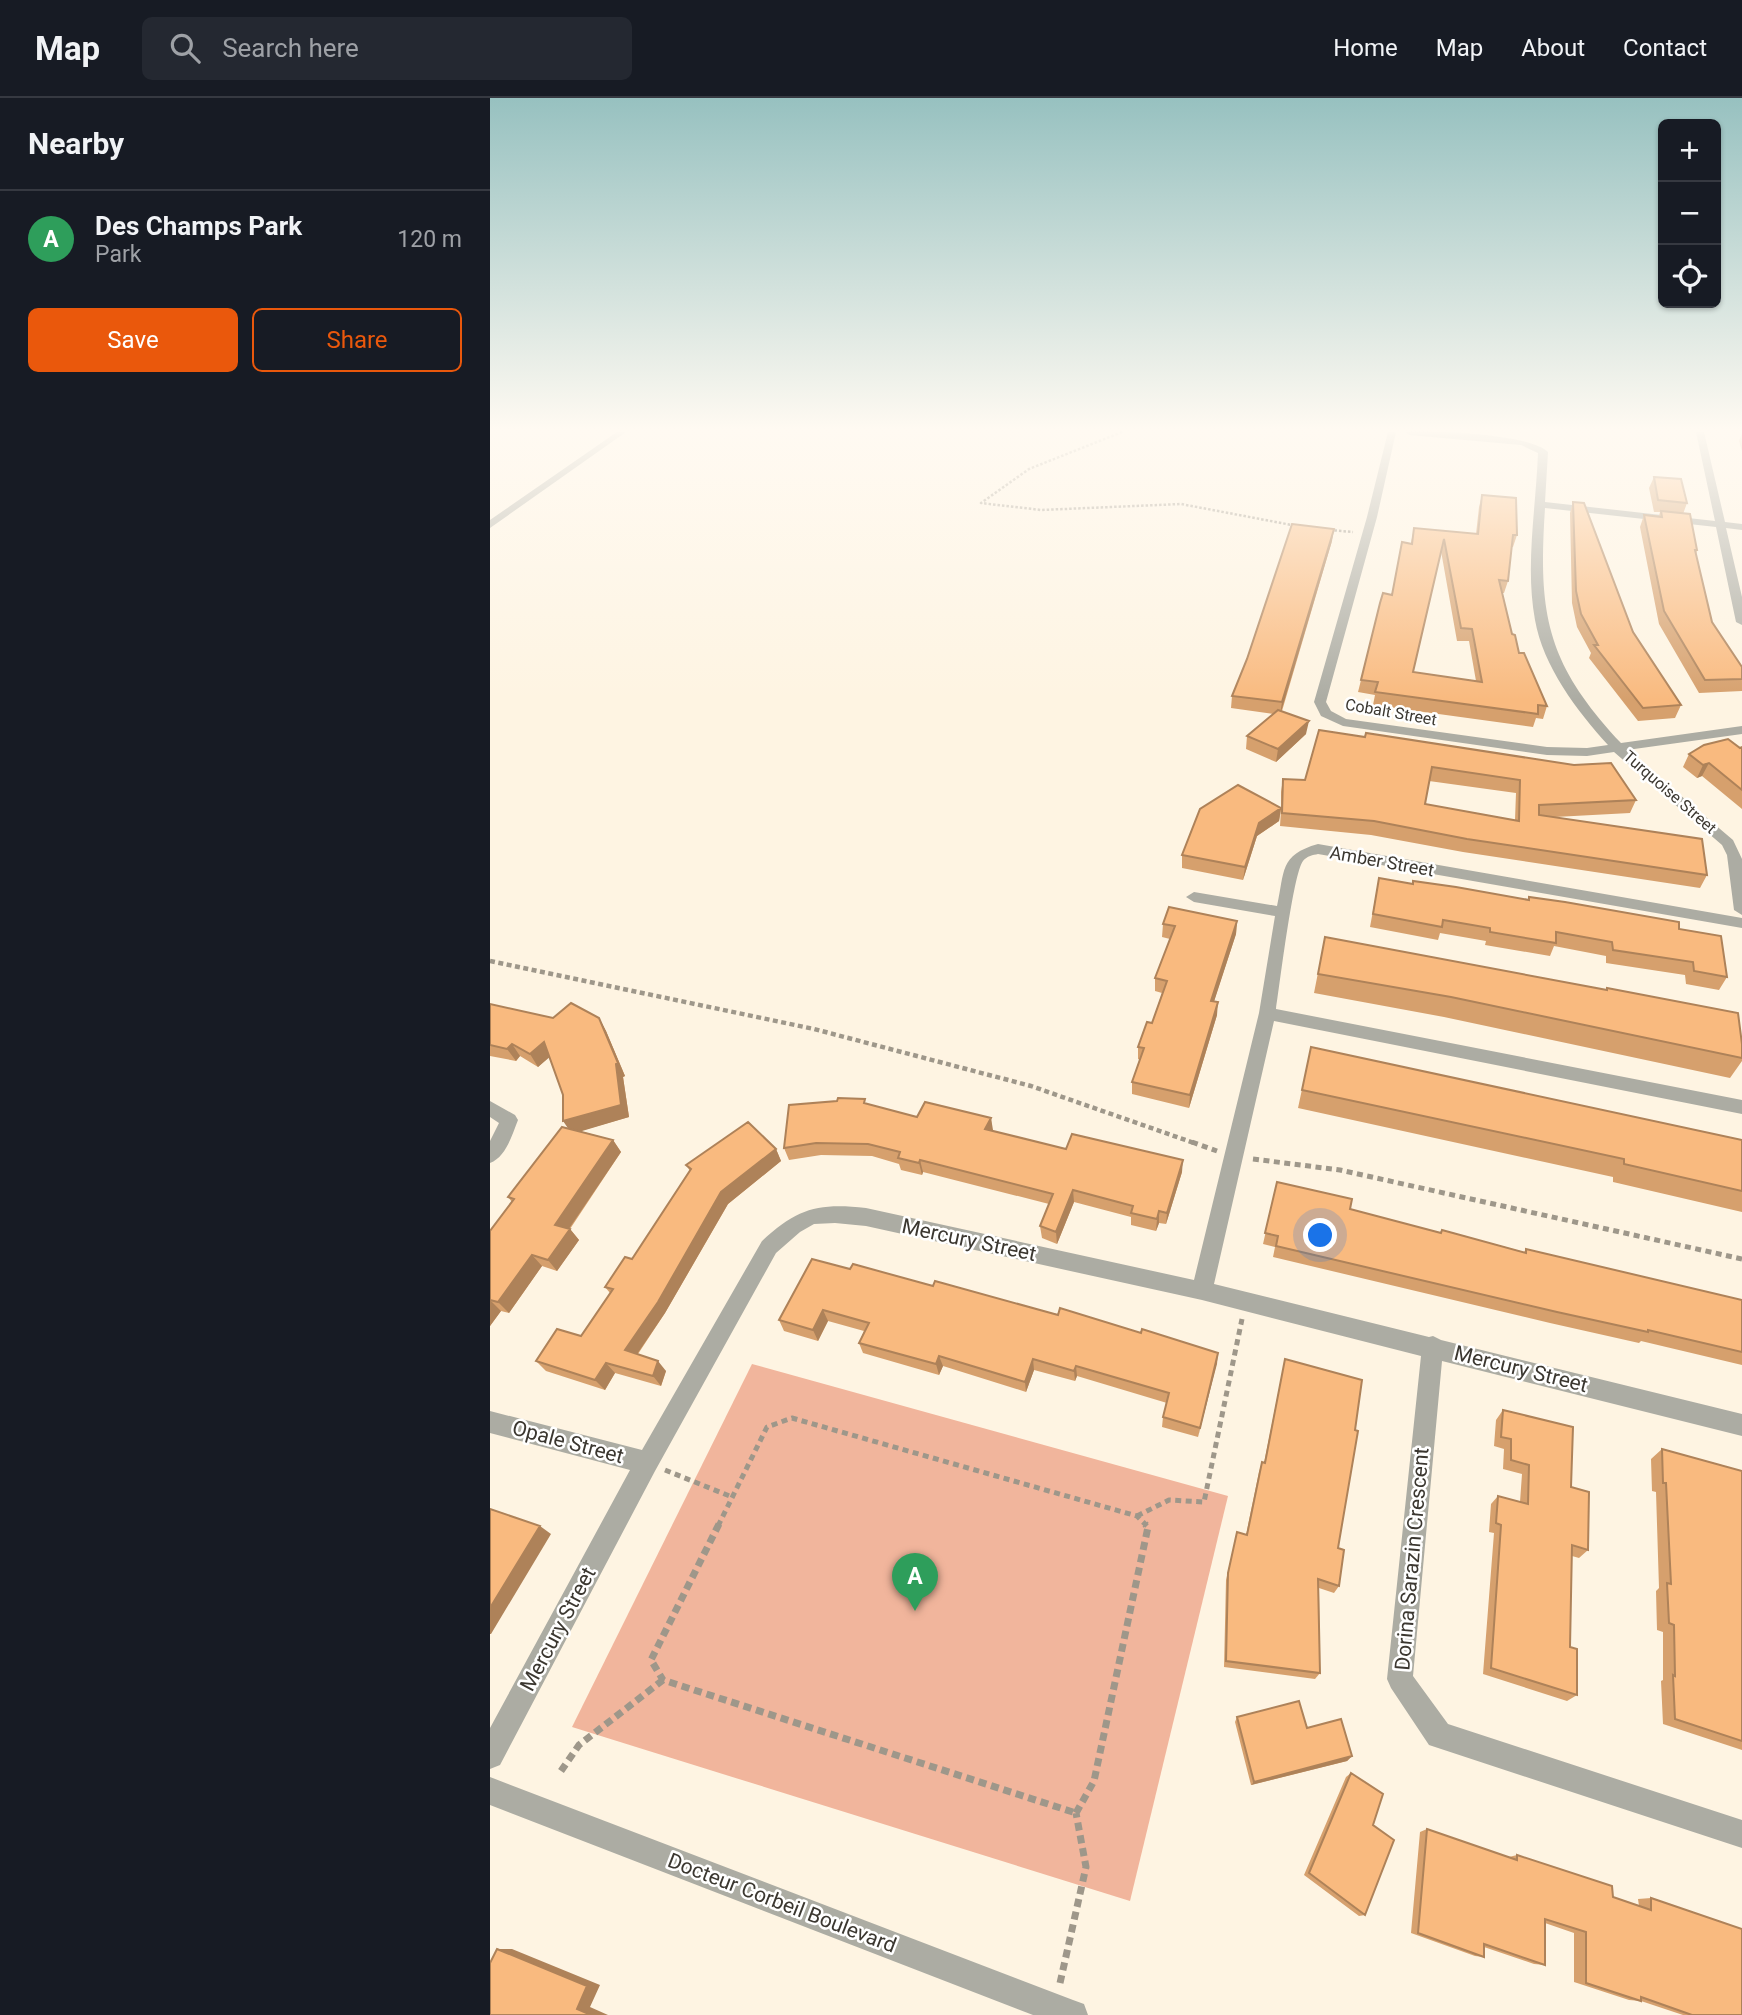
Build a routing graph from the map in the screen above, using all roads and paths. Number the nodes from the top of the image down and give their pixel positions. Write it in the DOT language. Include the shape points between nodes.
graph roads {
  1 [pos="1279,521"];
  2 [pos="1370,521"];
  3 [pos="1540,521"];
  4 [pos="1696,521"];
  5 [pos="1720,524"];
  6 [pos="1308,527"];
  7 [pos="1742,527"];
  8 [pos="1320,529"];
  9 [pos="1367,534"];
  10 [pos="1742,622"];
  11 [pos="1742,730"];
  12 [pos="1619,747"];
  13 [pos="1195,897"];
  14 [pos="1742,911"];
  15 [pos="1283,912"];
  16 [pos="1742,923"];
  17 [pos="490,961"];
  18 [pos="1267,1013"];
  19 [pos="490,1108"];
  20 [pos="1742,1108"];
  21 [pos="490,1155"];
  22 [pos="1234,1157"];
  23 [pos="1742,1259"];
  24 [pos="1202,1291"];
  25 [pos="1245,1302"];
  26 [pos="1433,1346"];
  27 [pos="490,1422"];
  28 [pos="1742,1425"];
  29 [pos="647,1463"];
  30 [pos="732,1497"];
  31 [pos="1137,1516"];
  32 [pos="663,1680"];
  33 [pos="490,1755"];
  34 [pos="561,1771"];
  35 [pos="490,1791"];
  36 [pos="1076,1813"];
  37 [pos="1742,1834"];
  38 [pos="1064,2011"];
  1 -- 6 [label="path"];
  2 -- 9 [label="street, Cobalt Street"];
  3 -- 12 [label="street, Turquoise Street" via="1537,583 1541,623 1557,665 1584,708"];
  4 -- 5 [label="street"];
  5 -- 7 [label="street"];
  5 -- 10 [label="street"];
  8 -- 9 [label="path"];
  9 -- 12 [label="street, Cobalt Street" via="1320,702 1326,713 1343,722 1547,751"];
  11 -- 12 [label="street, Cobalt Street"];
  12 -- 14 [label="street, Turquoise Street" via="1728,842"];
  13 -- 15 [label="street"];
  15 -- 16 [label="street, Amber Street" via="1295,860 1318,849"];
  15 -- 18 [label="street, Amber Street"];
  17 -- 22 [label="path" via="814,1029 1031,1086"];
  18 -- 20 [label="street"];
  18 -- 22 [label="street, Amber Street"];
  19 -- 21 [label="street" via="509,1120"];
  22 -- 23 [label="path" via="1340,1170"];
  22 -- 24 [label="street, Amber Street"];
  24 -- 25 [label="street, Mercury Street"];
  24 -- 29 [label="street, Mercury Street" via="866,1217 823,1212 796,1222 769,1247"];
  25 -- 26 [label="street, Mercury Street"];
  25 -- 31 [label="path" via="1204,1502 1169,1500"];
  26 -- 28 [label="street, Mercury Street"];
  26 -- 37 [label="street, Dorina Sarazin Crescent" via="1400,1679 1439,1735"];
  27 -- 29 [label="street, Opale Street"];
  29 -- 30 [label="path"];
  29 -- 33 [label="street, Mercury Street"];
  30 -- 31 [label="path" via="767,1427 792,1419"];
  30 -- 32 [label="path" via="651,1660"];
  31 -- 36 [label="path" via="1148,1527 1094,1781"];
  32 -- 34 [label="path" via="579,1745"];
  32 -- 36 [label="path"];
  35 -- 38 [label="street, Docteur Corbeil Boulevard"];
  36 -- 38 [label="path" via="1086,1867"];
}
